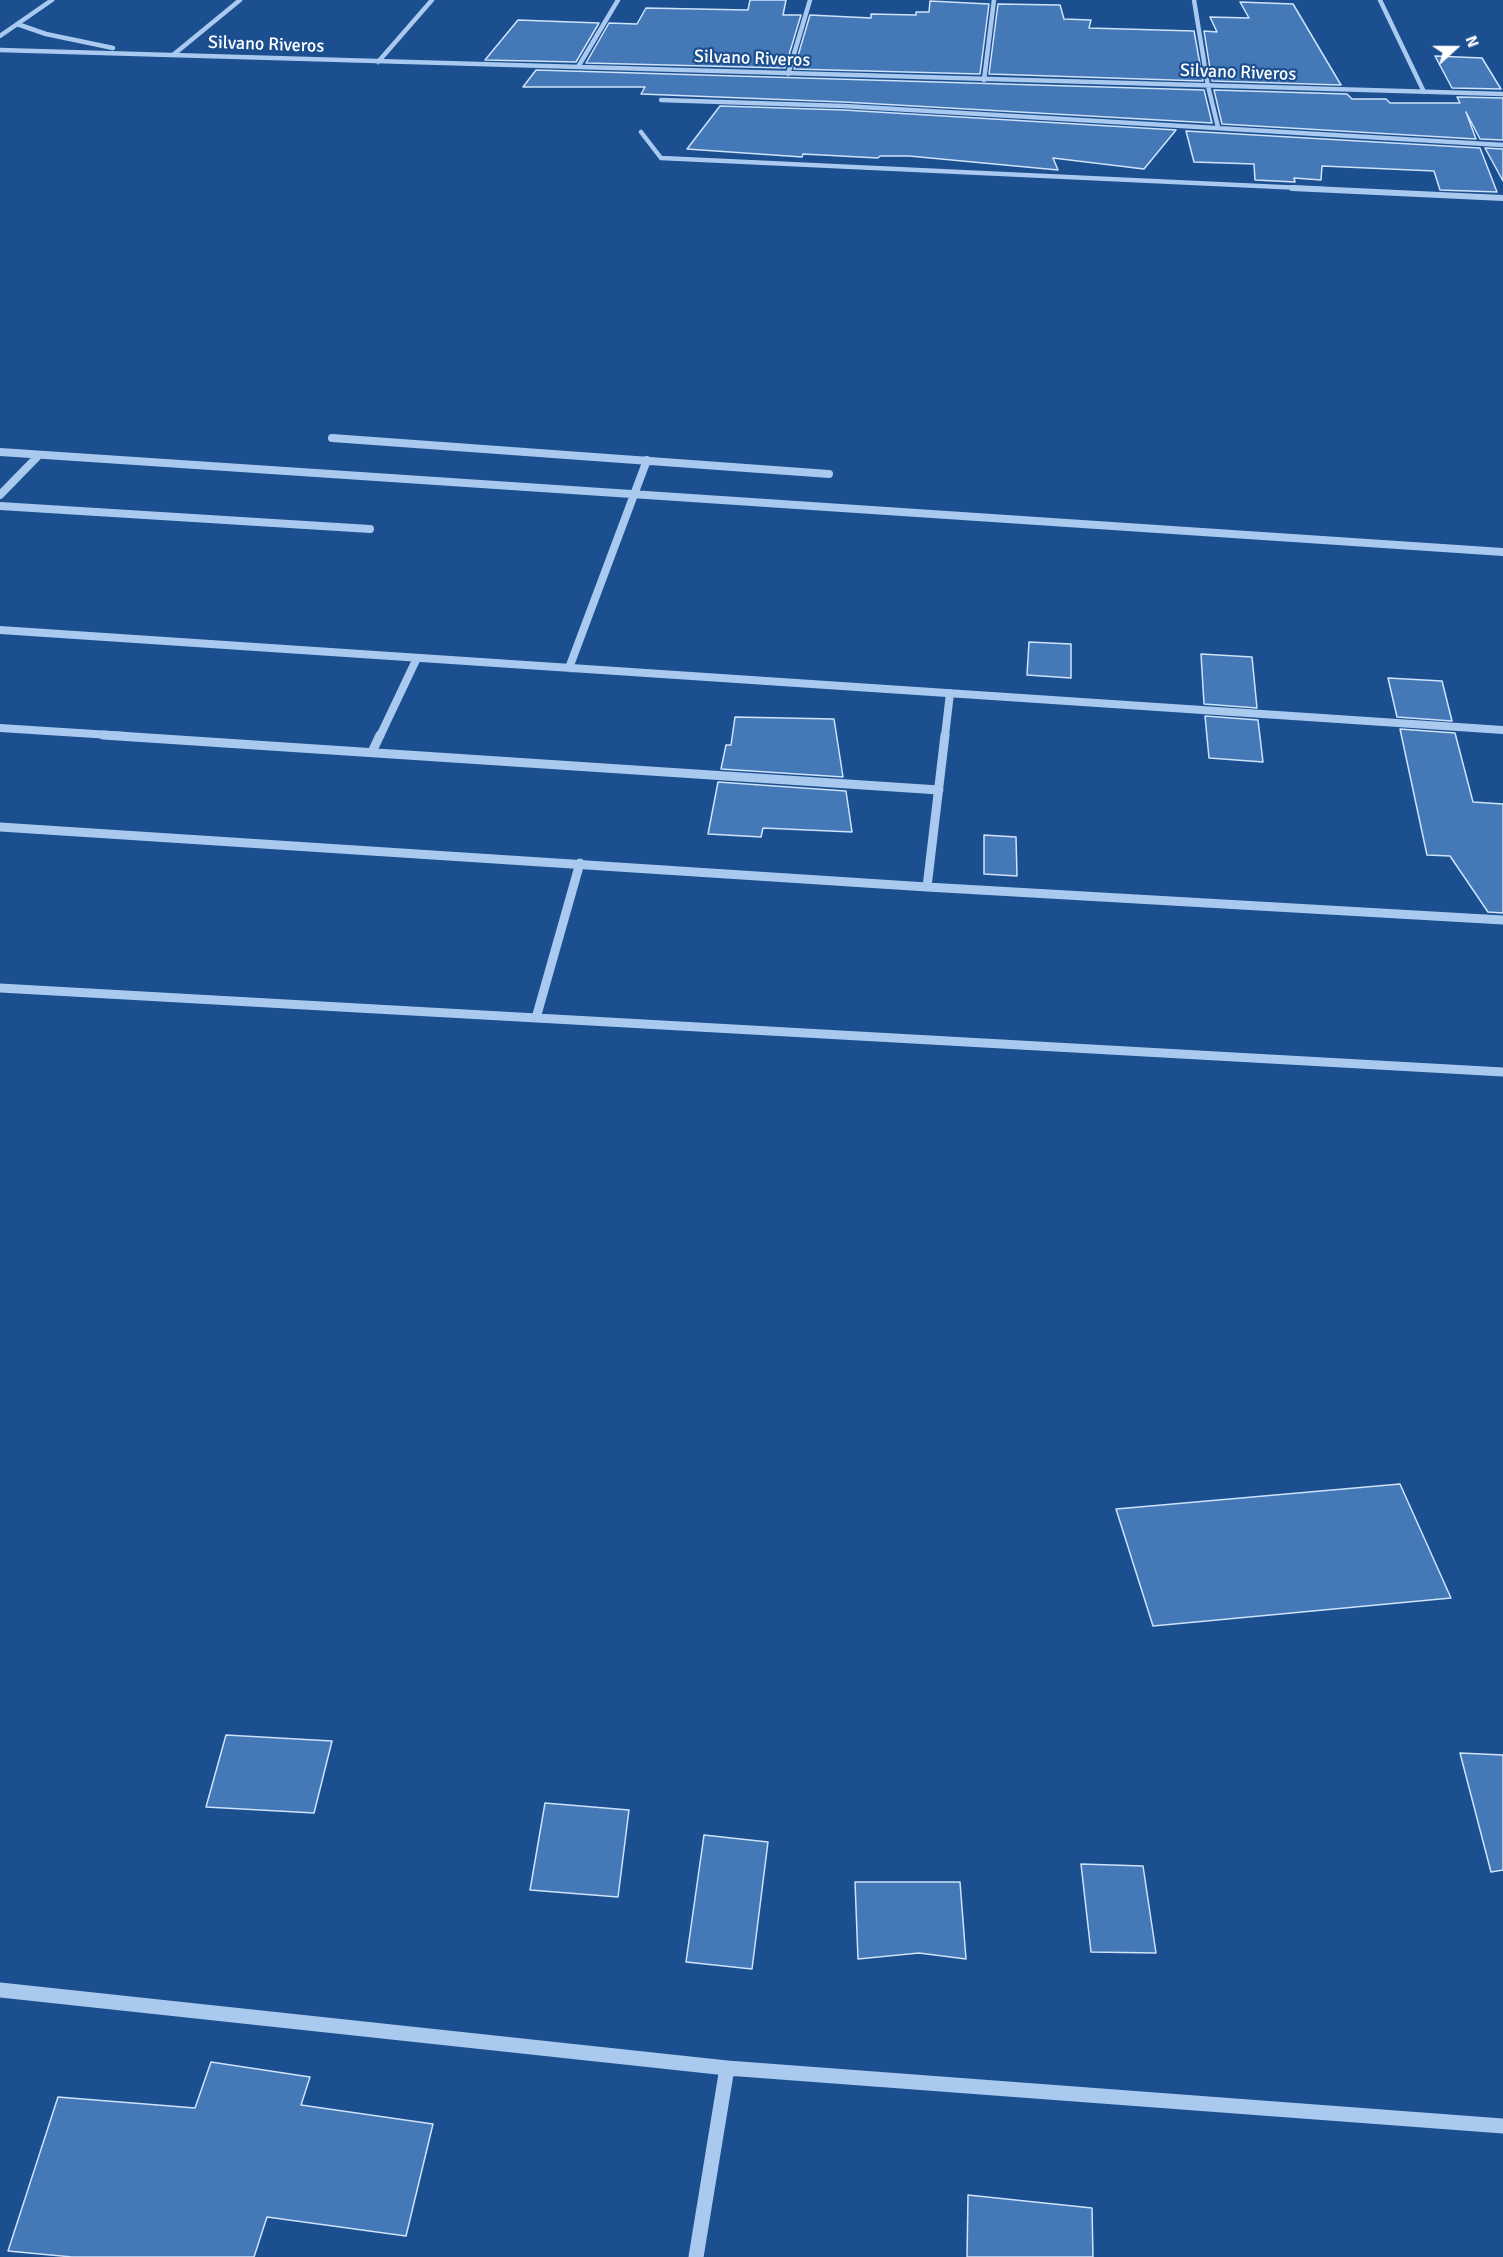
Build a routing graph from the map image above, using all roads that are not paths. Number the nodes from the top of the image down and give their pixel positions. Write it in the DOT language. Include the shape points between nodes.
graph roads {
  1 [pos="52,0"];
  2 [pos="240,0"];
  3 [pos="432,0"];
  4 [pos="618,0"];
  5 [pos="810,0"];
  6 [pos="994,0"];
  7 [pos="1194,0"];
  8 [pos="1380,0"];
  9 [pos="17,24"];
  10 [pos="0,36"];
  11 [pos="0,50"];
  12 [pos="152,54"];
  13 [pos="173,55"];
  14 [pos="378,62"];
  15 [pos="578,67"];
  16 [pos="788,74"];
  17 [pos="984,80"];
  18 [pos="1208,86"];
  19 [pos="1424,92"];
  20 [pos="1503,94"];
  21 [pos="661,100"];
  22 [pos="1218,127"];
  23 [pos="641,132"];
  24 [pos="1503,145"];
  25 [pos="1503,198"];
  26 [pos="332,438"];
  27 [pos="0,453"];
  28 [pos="39,455"];
  29 [pos="647,460"];
  30 [pos="829,474"];
  31 [pos="0,495"];
  32 [pos="634,495"];
  33 [pos="0,506"];
  34 [pos="370,529"];
  35 [pos="1503,552"];
  36 [pos="0,630"];
  37 [pos="417,658"];
  38 [pos="569,668"];
  39 [pos="950,693"];
  40 [pos="0,728"];
  41 [pos="1503,730"];
  42 [pos="372,752"];
  43 [pos="939,790"];
  44 [pos="0,827"];
  45 [pos="580,863"];
  46 [pos="927,887"];
  47 [pos="1503,920"];
  48 [pos="0,988"];
  49 [pos="536,1018"];
  50 [pos="1503,1072"];
  51 [pos="0,1990"];
  52 [pos="727,2068"];
  53 [pos="1503,2126"];
  54 [pos="696,2257"];
  1 -- 9 [label="street"];
  2 -- 13 [label="street"];
  3 -- 14 [label="street"];
  4 -- 15 [label="street"];
  5 -- 16 [label="street"];
  6 -- 17 [label="street"];
  7 -- 18 [label="street"];
  8 -- 19 [label="street"];
  9 -- 10 [label="street"];
  9 -- 12 [label="street" via="96,45"];
  11 -- 12 [label="street, Silvano Riveros"];
  12 -- 13 [label="street, Silvano Riveros"];
  13 -- 14 [label="street, Silvano Riveros"];
  14 -- 15 [label="street, Silvano Riveros"];
  15 -- 16 [label="street, Silvano Riveros"];
  16 -- 17 [label="street, Silvano Riveros"];
  17 -- 18 [label="street, Silvano Riveros"];
  18 -- 19 [label="street, Silvano Riveros"];
  18 -- 22 [label="street"];
  19 -- 20 [label="street, Silvano Riveros"];
  21 -- 22 [label="street"];
  22 -- 24 [label="street"];
  23 -- 25 [label="street" via="661,158"];
  26 -- 29 [label="street"];
  27 -- 28 [label="street"];
  28 -- 31 [label="street"];
  28 -- 32 [label="street"];
  29 -- 30 [label="street"];
  29 -- 32 [label="street"];
  32 -- 35 [label="street"];
  32 -- 38 [label="street"];
  33 -- 34 [label="street"];
  36 -- 37 [label="street"];
  37 -- 38 [label="street"];
  37 -- 42 [label="street"];
  38 -- 39 [label="street"];
  39 -- 41 [label="street"];
  39 -- 43 [label="street"];
  40 -- 42 [label="street"];
  42 -- 43 [label="street"];
  43 -- 46 [label="street"];
  44 -- 45 [label="street"];
  45 -- 46 [label="street"];
  45 -- 49 [label="street"];
  46 -- 47 [label="street"];
  48 -- 49 [label="street"];
  49 -- 50 [label="street"];
  51 -- 52 [label="street"];
  52 -- 53 [label="street"];
  52 -- 54 [label="street"];
}
